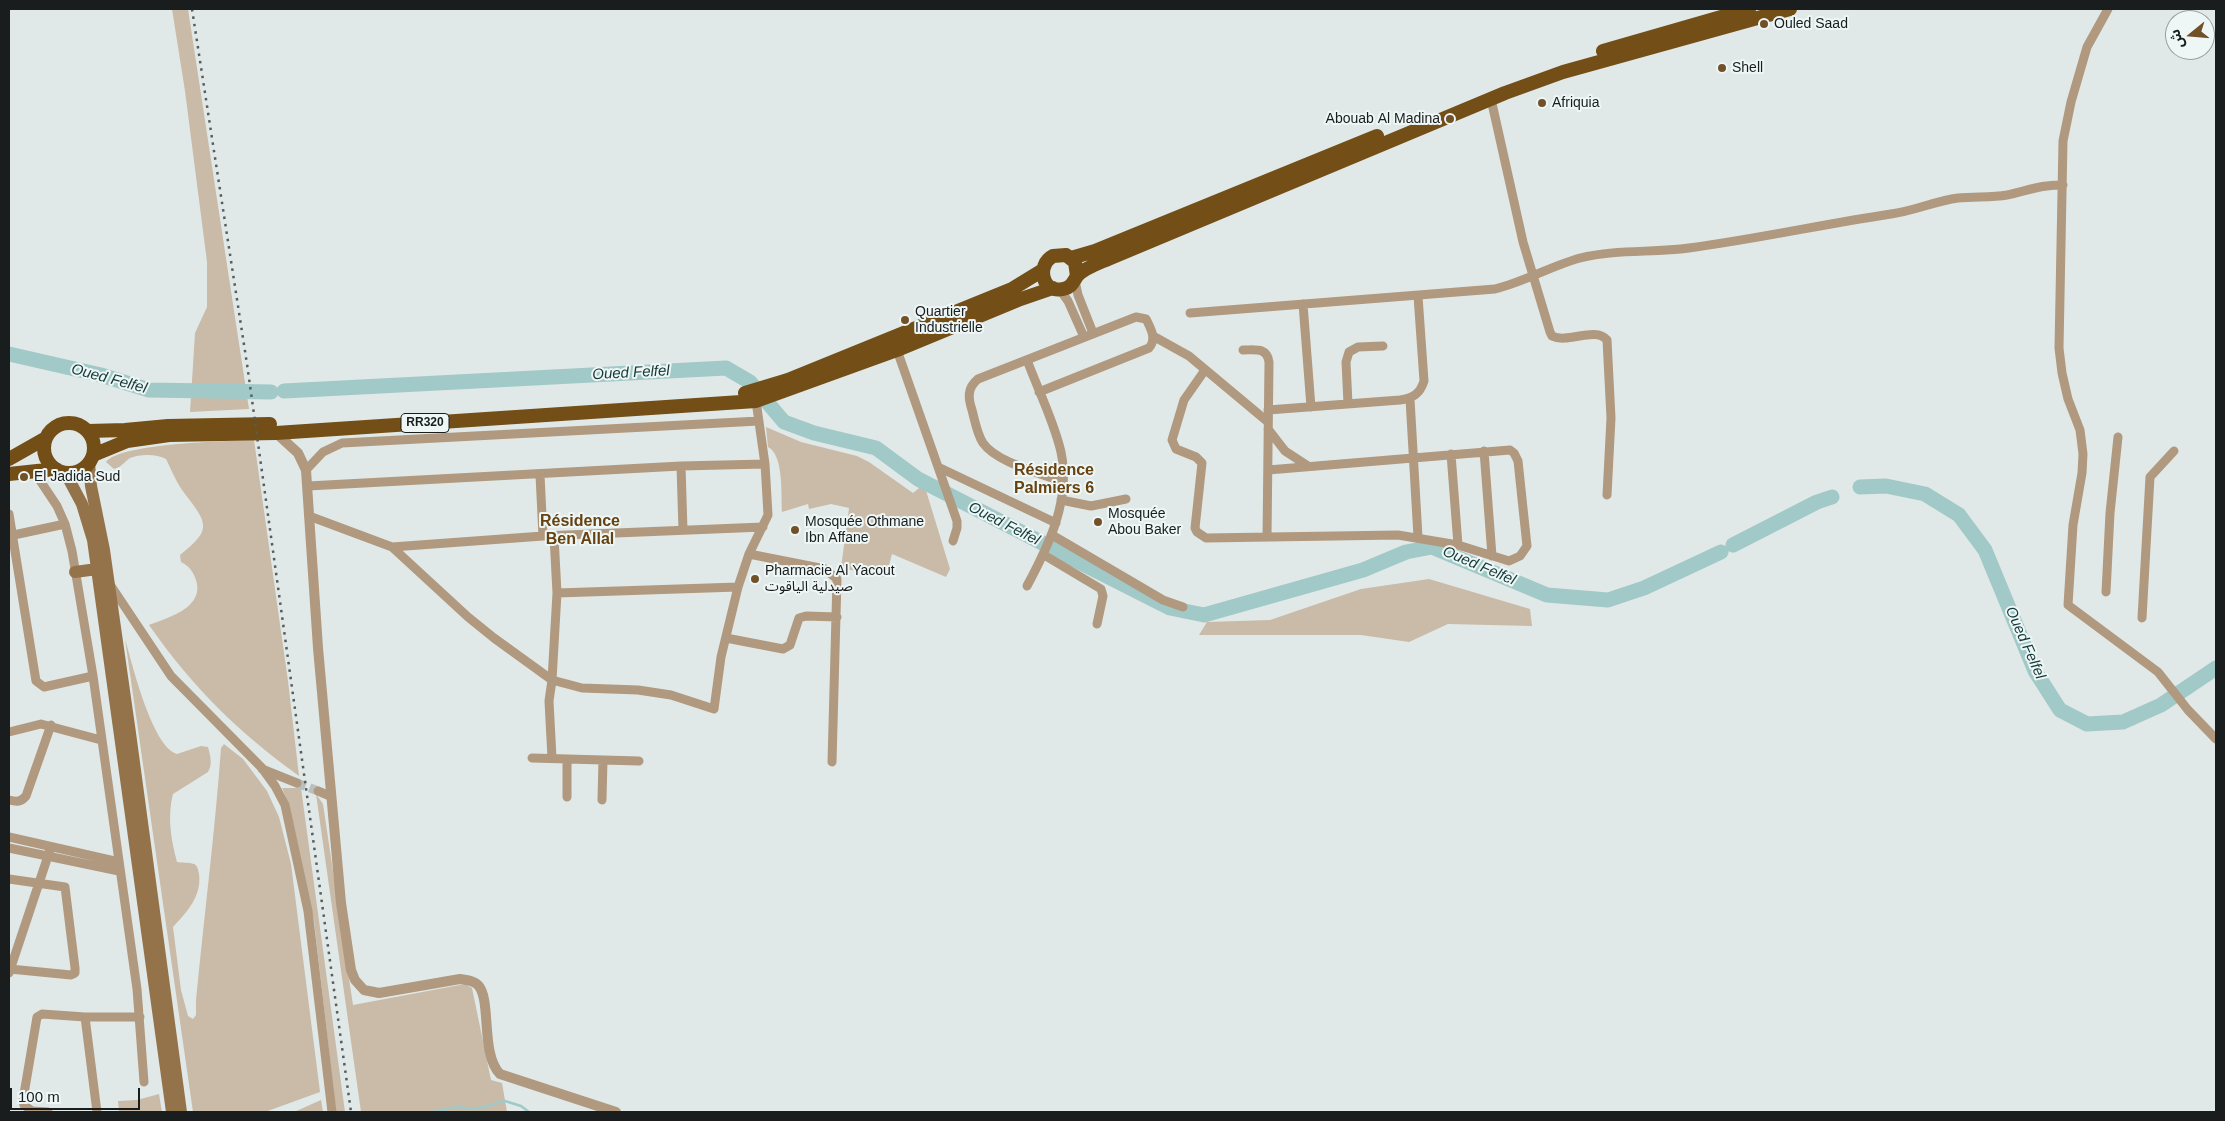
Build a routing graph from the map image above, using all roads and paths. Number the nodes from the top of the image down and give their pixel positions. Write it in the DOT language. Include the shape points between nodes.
graph roads {
  1 [pos="1749,9"];
  2 [pos="1790,9"];
  3 [pos="2108,9"];
  4 [pos="1491,99"];
  5 [pos="2063,185"];
  6 [pos="1071,258"];
  7 [pos="1043,270"];
  8 [pos="1532,278"];
  9 [pos="1076,279"];
  10 [pos="1056,289"];
  11 [pos="1418,296"];
  12 [pos="1303,304"];
  13 [pos="1190,313"];
  14 [pos="1094,333"];
  15 [pos="1153,336"];
  16 [pos="1084,337"];
  17 [pos="1383,346"];
  18 [pos="897,350"];
  19 [pos="1243,350"];
  20 [pos="1027,360"];
  21 [pos="1205,370"];
  22 [pos="1039,392"];
  23 [pos="760,396"];
  24 [pos="1410,399"];
  25 [pos="1348,404"];
  26 [pos="1311,407"];
  27 [pos="1268,410"];
  28 [pos="759,421"];
  29 [pos="1268,426"];
  30 [pos="88,431"];
  31 [pos="276,433"];
  32 [pos="46,438"];
  33 [pos="2118,438"];
  34 [pos="1484,451"];
  35 [pos="2174,451"];
  36 [pos="1451,454"];
  37 [pos="1413,457"];
  38 [pos="9,459"];
  39 [pos="91,459"];
  40 [pos="765,464"];
  41 [pos="681,466"];
  42 [pos="1308,466"];
  43 [pos="33,470"];
  44 [pos="306,470"];
  45 [pos="939,470"];
  46 [pos="1268,470"];
  47 [pos="60,471"];
  48 [pos="9,474"];
  49 [pos="540,475"];
  50 [pos="1063,482"];
  51 [pos="308,486"];
  52 [pos="1607,495"];
  53 [pos="1126,498"];
  54 [pos="1061,500"];
  55 [pos="9,514"];
  56 [pos="309,516"];
  57 [pos="1056,523"];
  58 [pos="65,524"];
  59 [pos="763,528"];
  60 [pos="683,530"];
  61 [pos="11,536"];
  62 [pos="543,536"];
  63 [pos="554,536"];
  64 [pos="1051,537"];
  65 [pos="1267,537"];
  66 [pos="1418,537"];
  67 [pos="953,541"];
  68 [pos="1458,545"];
  69 [pos="392,547"];
  70 [pos="1045,552"];
  71 [pos="749,554"];
  72 [pos="1492,556"];
  73 [pos="97,569"];
  74 [pos="75,572"];
  75 [pos="108,582"];
  76 [pos="1028,586"];
  77 [pos="738,587"];
  78 [pos="2106,592"];
  79 [pos="557,593"];
  80 [pos="1183,608"];
  81 [pos="837,617"];
  82 [pos="2142,618"];
  83 [pos="1097,624"];
  84 [pos="726,638"];
  85 [pos="93,676"];
  86 [pos="552,680"];
  87 [pos="51,725"];
  88 [pos="9,732"];
  89 [pos="2216,739"];
  90 [pos="101,740"];
  91 [pos="532,758"];
  92 [pos="552,758"];
  93 [pos="568,759"];
  94 [pos="602,760"];
  95 [pos="639,761"];
  96 [pos="832,762"];
  97 [pos="262,768"];
  98 [pos="297,783"];
  99 [pos="318,792"];
  100 [pos="330,796"];
  101 [pos="567,797"];
  102 [pos="9,800"];
  103 [pos="602,800"];
  104 [pos="9,837"];
  105 [pos="51,847"];
  106 [pos="9,848"];
  107 [pos="48,857"];
  108 [pos="119,866"];
  109 [pos="9,879"];
  110 [pos="38,883"];
  111 [pos="9,971"];
  112 [pos="84,1017"];
  113 [pos="140,1017"];
  114 [pos="144,1082"];
  115 [pos="48,1112"];
  116 [pos="97,1112"];
  117 [pos="172,1112"];
  118 [pos="181,1112"];
  119 [pos="332,1112"];
  120 [pos="616,1112"];
  1 -- 6 [label="highway, RR320" via="1558,65 1496,87 1096,251"];
  2 -- 4 [label="highway, RR320" via="1563,72"];
  3 -- 5 [label="street" via="2088,47 2070,102 2063,141"];
  4 -- 8 [label="street"];
  4 -- 9 [label="highway, RR320" via="1108,259"];
  5 -- 8 [label="street" via="1999,196 1959,198 1893,214 1689,248 1596,255 1567,262"];
  5 -- 89 [label="street" via="2059,348 2068,400 2080,430 2083,454 2073,525 2068,605 2158,672"];
  6 -- 7 [label="highway, RR320" via="1062,254 1053,256 1046,261"];
  6 -- 9 [label="highway" via="1077,266"];
  7 -- 10 [label="highway" via="1045,280"];
  7 -- 23 [label="highway, RR320" via="1012,289"];
  8 -- 11 [label="street" via="1494,289"];
  8 -- 52 [label="street" via="1552,336 1600,335 1607,340 1611,418"];
  9 -- 10 [label="highway, RR320" via="1071,286"];
  9 -- 14 [label="street" via="1078,295"];
  10 -- 16 [label="street" via="1068,301"];
  10 -- 18 [label="highway, RR320" via="1018,300"];
  11 -- 12 [label="street"];
  11 -- 24 [label="street" via="1424,381 1419,392"];
  12 -- 13 [label="street"];
  12 -- 26 [label="street"];
  14 -- 15 [label="street" via="1140,316 1146,319"];
  14 -- 16 [label="street"];
  15 -- 21 [label="street" via="1180,350"];
  15 -- 22 [label="street" via="1154,341 1149,348"];
  16 -- 20 [label="street"];
  17 -- 25 [label="street" via="1358,347 1349,352 1346,362"];
  18 -- 23 [label="highway, RR320"];
  18 -- 45 [label="street"];
  19 -- 27 [label="street" via="1259,350 1268,356"];
  20 -- 22 [label="street"];
  20 -- 50 [label="street" via="974,382 968,395 980,439 992,453"];
  21 -- 29 [label="street"];
  21 -- 65 [label="street" via="1184,400 1172,440 1176,449 1202,463 1195,528 1206,538"];
  22 -- 50 [label="street" via="1061,452"];
  23 -- 28 [label="street"];
  23 -- 30 [label="highway, RR320"];
  23 -- 31 [label="highway, RR320"];
  24 -- 25 [label="street"];
  24 -- 37 [label="street"];
  25 -- 26 [label="street"];
  26 -- 27 [label="street"];
  27 -- 29 [label="street"];
  28 -- 40 [label="street"];
  28 -- 44 [label="street" via="342,443 323,452"];
  29 -- 42 [label="street" via="1286,450"];
  29 -- 46 [label="street"];
  30 -- 32 [label="highway, RR320" via="68,423 57,426"];
  30 -- 39 [label="highway" via="93,440"];
  31 -- 39 [label="highway, RR320" via="139,438 115,444"];
  31 -- 44 [label="street" via="291,445"];
  32 -- 38 [label="highway, RR320"];
  32 -- 47 [label="highway" via="44,453"];
  33 -- 78 [label="street"];
  34 -- 36 [label="street"];
  34 -- 72 [label="street"];
  34 -- 72 [label="street" via="1510,450 1517,457 1527,546 1515,559 1503,560"];
  35 -- 82 [label="street" via="2150,477"];
  36 -- 37 [label="street"];
  36 -- 68 [label="street"];
  37 -- 42 [label="street"];
  37 -- 66 [label="street"];
  39 -- 47 [label="highway, RR320" via="76,472"];
  39 -- 75 [label="main road" via="90,486"];
  40 -- 41 [label="street"];
  40 -- 59 [label="street" via="768,515"];
  41 -- 49 [label="street"];
  41 -- 60 [label="street"];
  42 -- 46 [label="street"];
  43 -- 47 [label="highway, RR320"];
  43 -- 48 [label="highway, RR320"];
  43 -- 58 [label="street"];
  44 -- 51 [label="street"];
  45 -- 57 [label="street"];
  45 -- 67 [label="street" via="956,518"];
  46 -- 65 [label="street"];
  47 -- 73 [label="main road" via="86,515"];
  49 -- 51 [label="street"];
  49 -- 62 [label="street"];
  50 -- 54 [label="street"];
  51 -- 56 [label="street"];
  53 -- 54 [label="street" via="1091,506"];
  54 -- 57 [label="street"];
  55 -- 61 [label="street"];
  56 -- 69 [label="street"];
  56 -- 100 [label="street"];
  57 -- 64 [label="street"];
  58 -- 61 [label="street"];
  58 -- 74 [label="street"];
  59 -- 60 [label="street"];
  59 -- 71 [label="street"];
  60 -- 63 [label="street"];
  61 -- 85 [label="street" via="36,681 44,687"];
  62 -- 63 [label="street"];
  62 -- 69 [label="street"];
  63 -- 79 [label="street"];
  64 -- 70 [label="street"];
  64 -- 80 [label="street"];
  65 -- 66 [label="street"];
  66 -- 68 [label="street"];
  68 -- 72 [label="street"];
  69 -- 86 [label="street" via="460,611"];
  70 -- 76 [label="street"];
  70 -- 83 [label="street" via="1101,589 1103,596"];
  71 -- 77 [label="street"];
  71 -- 81 [label="street" via="825,569 837,579"];
  73 -- 74 [label="main road"];
  73 -- 117 [label="main road"];
  74 -- 85 [label="street"];
  75 -- 97 [label="street" via="171,676"];
  75 -- 118 [label="main road"];
  77 -- 79 [label="street"];
  77 -- 84 [label="street"];
  79 -- 86 [label="street"];
  81 -- 84 [label="street" via="799,618 790,645 783,650"];
  81 -- 96 [label="street"];
  84 -- 86 [label="street" via="714,709 671,695 582,688"];
  85 -- 90 [label="street"];
  86 -- 92 [label="street" via="549,700"];
  87 -- 88 [label="street" via="41,724"];
  87 -- 90 [label="street"];
  87 -- 102 [label="street" via="26,796 17,802"];
  90 -- 108 [label="street"];
  91 -- 92 [label="street"];
  92 -- 93 [label="street"];
  93 -- 94 [label="street"];
  93 -- 101 [label="street"];
  94 -- 95 [label="street"];
  94 -- 103 [label="street"];
  97 -- 98 [label="street"];
  97 -- 119 [label="street" via="285,805 298,863 316,966"];
  99 -- 100 [label="street"];
  100 -- 120 [label="street" via="347,951 351,970 360,987 379,993 460,979 472,981 481,990 491,1062 500,1074"];
  104 -- 105 [label="street"];
  105 -- 107 [label="street"];
  105 -- 108 [label="street"];
  106 -- 107 [label="street"];
  107 -- 108 [label="street"];
  107 -- 110 [label="street"];
  108 -- 113 [label="street"];
  109 -- 110 [label="street"];
  110 -- 111 [label="street"];
  110 -- 111 [label="street" via="61,885 67,890 75,974"];
  112 -- 113 [label="street"];
  112 -- 115 [label="street" via="42,1014 35,1021 23,1100 32,1111"];
  112 -- 116 [label="street"];
  113 -- 114 [label="street"];
}
